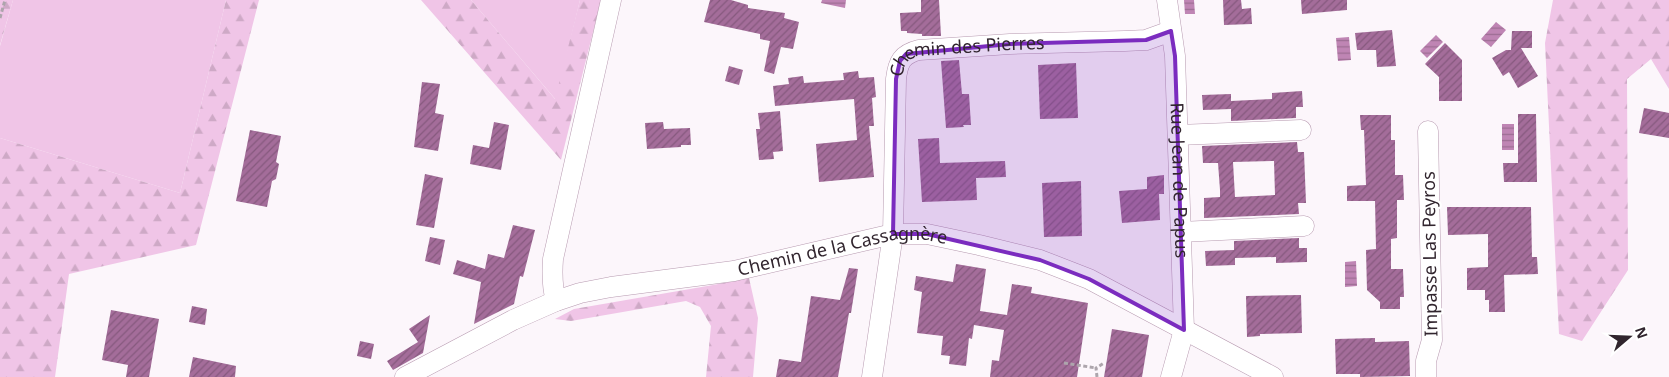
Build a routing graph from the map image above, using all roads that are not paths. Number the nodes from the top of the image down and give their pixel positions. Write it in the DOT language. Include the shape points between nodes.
graph roads {
  1 [pos="611,0"];
  2 [pos="1167,0"];
  3 [pos="1171,31"];
  4 [pos="1301,130"];
  5 [pos="1428,131"];
  6 [pos="1178,136"];
  7 [pos="1304,226"];
  8 [pos="1181,232"];
  9 [pos="893,234"];
  10 [pos="556,300"];
  11 [pos="1184,330"];
  12 [pos="405,377"];
  13 [pos="872,377"];
  14 [pos="1171,377"];
  15 [pos="1273,377"];
  16 [pos="1426,377"];
  1 -- 10 [label="street" via="553,259"];
  2 -- 3 [label="street"];
  3 -- 6 [label="street, Rue Jean de Papus"];
  3 -- 9 [label="street, Chemin des Pierres" via="1146,40 1010,44 919,50 903,56 897,67 896,80"];
  4 -- 6 [label="street"];
  5 -- 16 [label="street, Impasse Las Peyros" via="1432,340 1426,361"];
  6 -- 8 [label="street, Rue Jean de Papus"];
  7 -- 8 [label="street"];
  8 -- 11 [label="street, Rue Jean de Papus"];
  9 -- 10 [label="street, Chemin de la Cassagnère" via="734,271 611,287"];
  9 -- 11 [label="street, Chemin de la Cassagnère" via="927,234 1040,260 1089,279"];
  9 -- 13 [label="street"];
  10 -- 12 [label="street, Chemin de la Cassagnère"];
  11 -- 14 [label="street, Rue Jean de Papus"];
  11 -- 15 [label="street, Chemin de la Cassagnère"];
}
